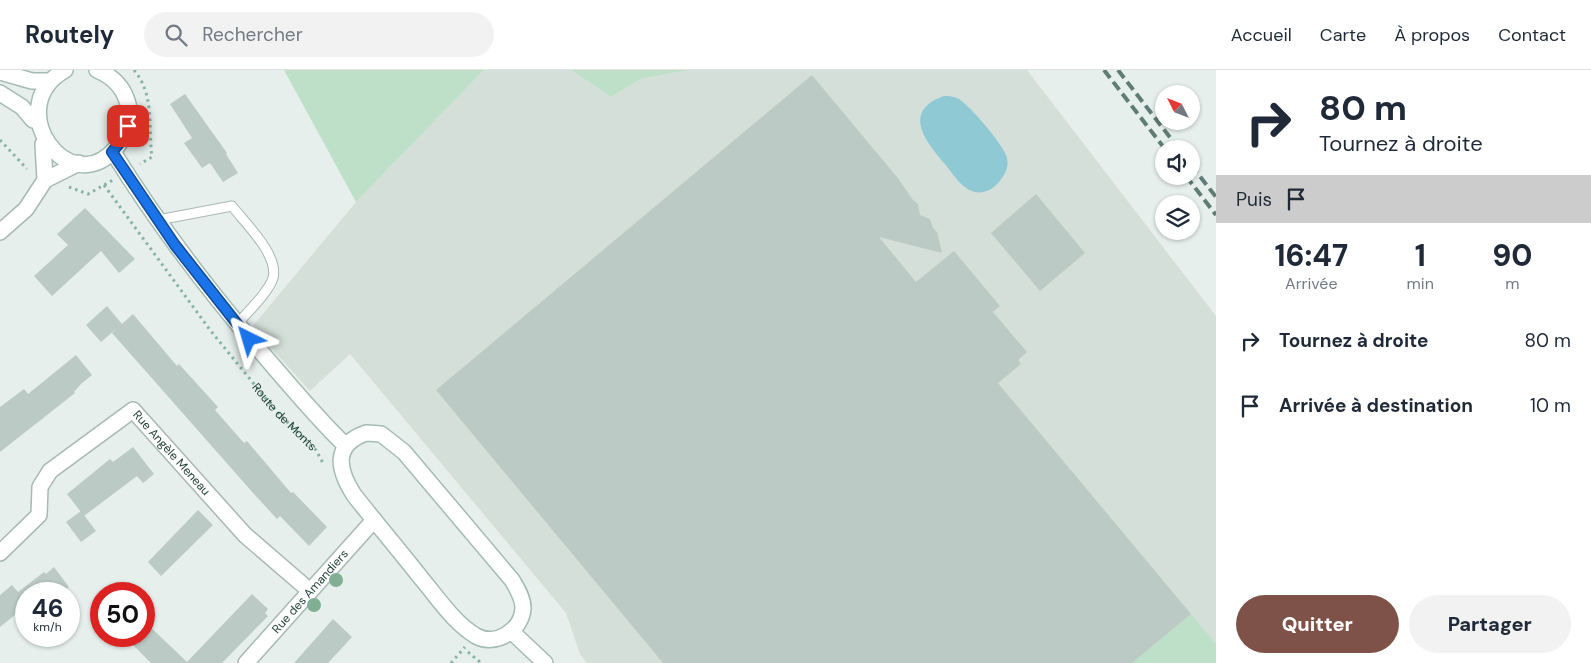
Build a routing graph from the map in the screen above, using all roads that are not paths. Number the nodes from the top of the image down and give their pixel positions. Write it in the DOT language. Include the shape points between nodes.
graph roads {
  1 [pos="64,70"];
  2 [pos="97,70"];
  3 [pos="0,72"];
  4 [pos="47,81"];
  5 [pos="0,93"];
  6 [pos="33,120"];
  7 [pos="43,144"];
  8 [pos="112,152"];
  9 [pos="79,163"];
  10 [pos="45,180"];
  11 [pos="158,220"];
  12 [pos="0,232"];
  13 [pos="236,324"];
  14 [pos="345,445"];
  15 [pos="374,520"];
  16 [pos="0,553"];
  17 [pos="310,591"];
  18 [pos="512,631"];
  19 [pos="246,663"];
  20 [pos="545,663"];
  1 -- 4 [label="main road"];
  2 -- 8 [label="main road" via="118,83 126,96 129,110 128,126"];
  3 -- 4 [label="main road" via="32,81"];
  4 -- 6 [label="main road" via="39,92"];
  5 -- 6 [label="main road" via="22,107"];
  6 -- 7 [label="main road"];
  7 -- 9 [label="main road" via="56,156"];
  7 -- 10 [label="main road"];
  8 -- 9 [label="main road" via="102,158"];
  8 -- 11 [label="main road, Route de Monts"];
  9 -- 10 [label="main road"];
  10 -- 12 [label="main road" via="26,209"];
  11 -- 13 [label="main road, Route de Monts"];
  11 -- 13 [label="lane" via="232,206 268,252 274,267 272,280"];
  13 -- 14 [label="main road, Route de Monts"];
  14 -- 15 [label="main road" via="340,461 343,478"];
  14 -- 18 [label="main road" via="356,436 381,434 404,452 512,580 523,608 520,622"];
  15 -- 17 [label="main road, Rue des Amandiers"];
  15 -- 18 [label="main road" via="452,616 485,639 499,639"];
  16 -- 17 [label="main road, Rue Angèle Meneau" via="39,516 40,488 50,471 132,410 245,535"];
  17 -- 19 [label="main road, Rue des Amandiers"];
  18 -- 20 [label="main road"];
}
